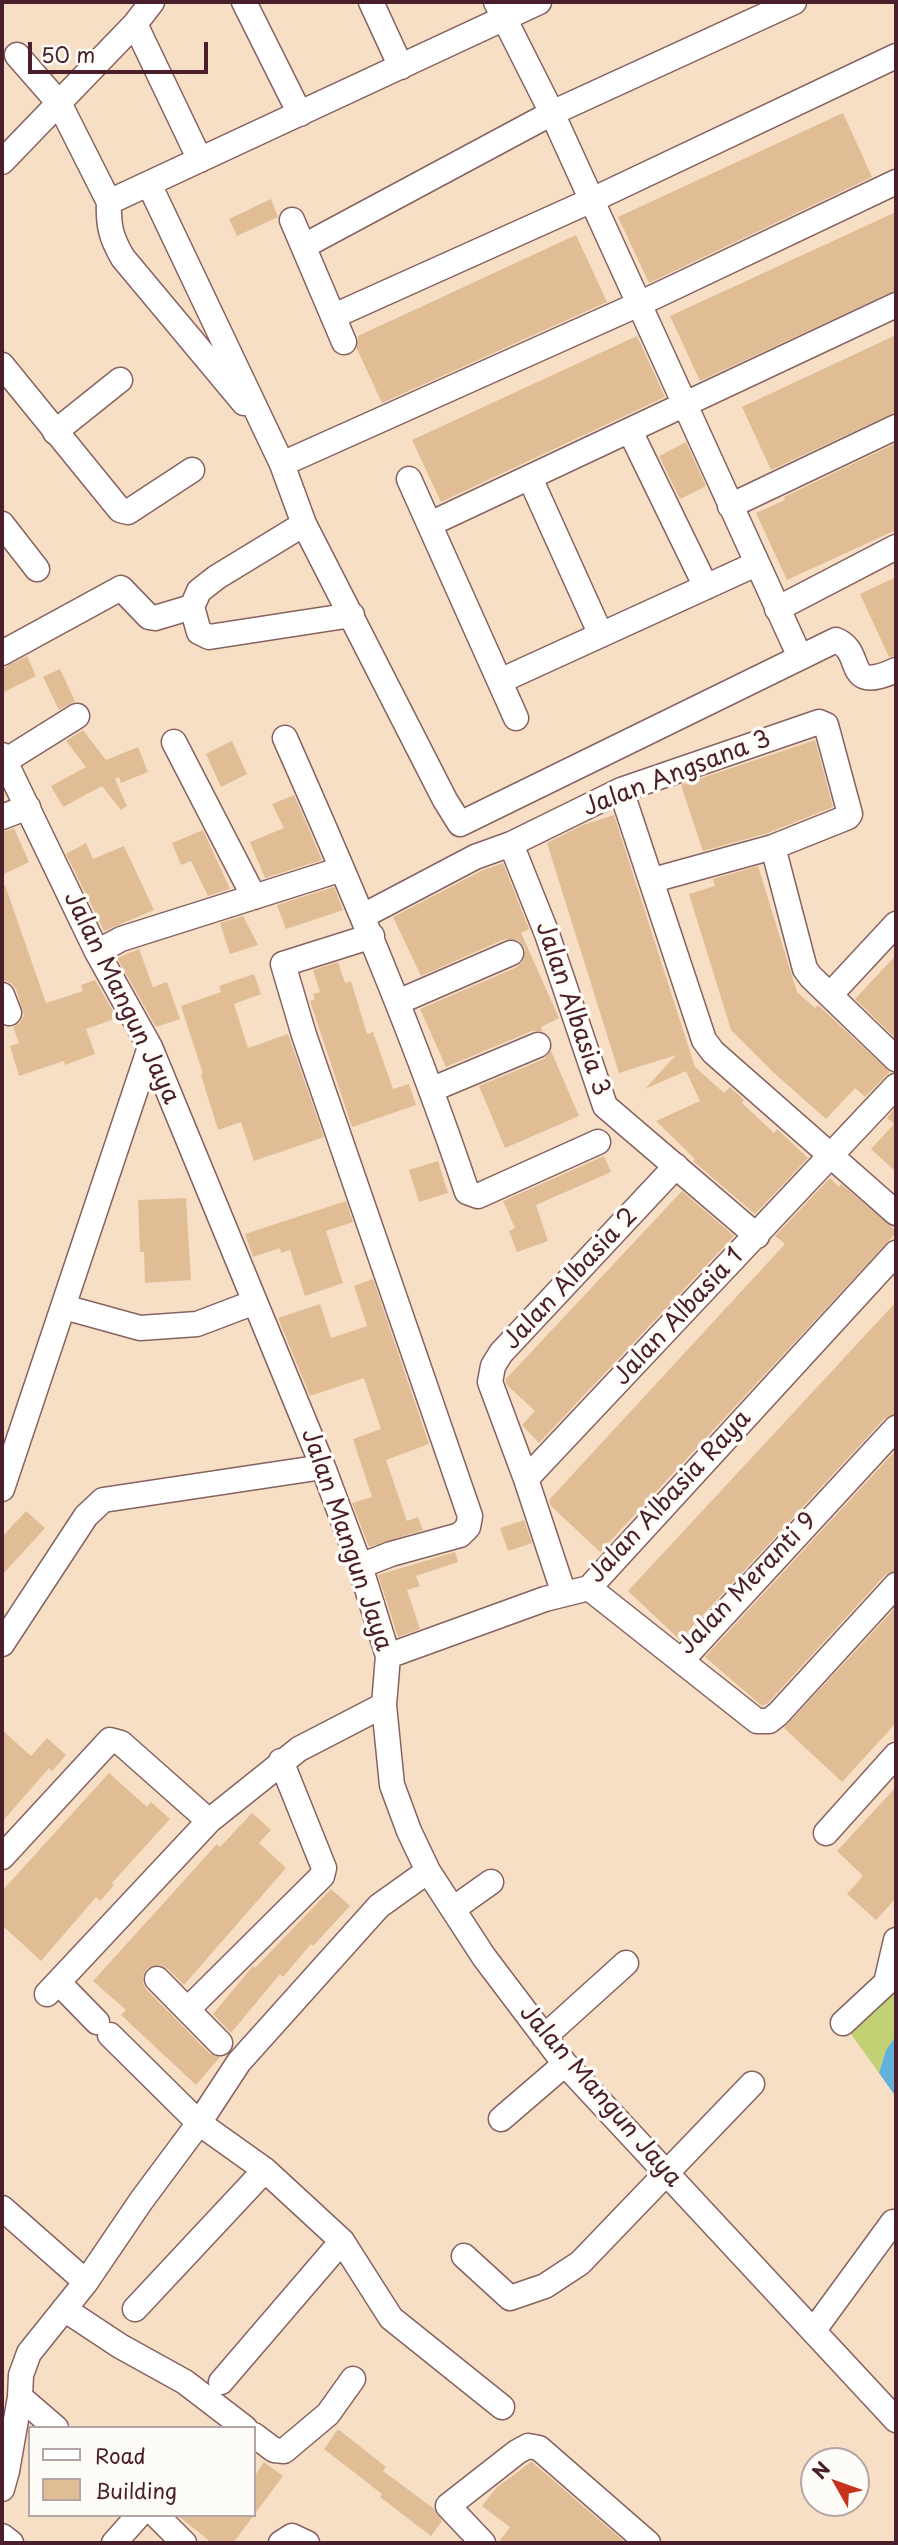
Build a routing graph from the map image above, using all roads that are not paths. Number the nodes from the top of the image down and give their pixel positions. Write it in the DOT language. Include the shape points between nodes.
graph roads {
  1 [pos="152,2"];
  2 [pos="244,2"];
  3 [pos="371,2"];
  4 [pos="539,2"];
  5 [pos="794,2"];
  6 [pos="500,10"];
  7 [pos="135,24"];
  8 [pos="17,55"];
  9 [pos="896,56"];
  10 [pos="401,67"];
  11 [pos="59,103"];
  12 [pos="552,113"];
  13 [pos="300,114"];
  14 [pos="200,160"];
  15 [pos="2,162"];
  16 [pos="896,181"];
  17 [pos="149,184"];
  18 [pos="592,200"];
  19 [pos="109,202"];
  20 [pos="292,220"];
  21 [pos="304,246"];
  22 [pos="639,304"];
  23 [pos="896,305"];
  24 [pos="334,316"];
  25 [pos="344,342"];
  26 [pos="2,365"];
  27 [pos="120,380"];
  28 [pos="685,405"];
  29 [pos="264,427"];
  30 [pos="896,427"];
  31 [pos="630,431"];
  32 [pos="55,432"];
  33 [pos="282,464"];
  34 [pos="192,470"];
  35 [pos="530,478"];
  36 [pos="409,479"];
  37 [pos="730,506"];
  38 [pos="2,524"];
  39 [pos="304,524"];
  40 [pos="430,524"];
  41 [pos="896,547"];
  42 [pos="757,564"];
  43 [pos="37,569"];
  44 [pos="706,587"];
  45 [pos="192,607"];
  46 [pos="777,609"];
  47 [pos="352,615"];
  48 [pos="601,635"];
  49 [pos="2,653"];
  50 [pos="800,657"];
  51 [pos="896,670"];
  52 [pos="500,681"];
  53 [pos="77,716"];
  54 [pos="516,718"];
  55 [pos="285,738"];
  56 [pos="174,742"];
  57 [pos="4,758"];
  58 [pos="621,790"];
  59 [pos="28,807"];
  60 [pos="2,817"];
  61 [pos="511,844"];
  62 [pos="774,847"];
  63 [pos="342,869"];
  64 [pos="653,880"];
  65 [pos="254,897"];
  66 [pos="896,923"];
  67 [pos="367,926"];
  68 [pos="97,952"];
  69 [pos="511,953"];
  70 [pos="830,995"];
  71 [pos="398,1002"];
  72 [pos="538,1045"];
  73 [pos="150,1046"];
  74 [pos="896,1059"];
  75 [pos="896,1086"];
  76 [pos="433,1089"];
  77 [pos="598,1142"];
  78 [pos="832,1156"];
  79 [pos="676,1166"];
  80 [pos="896,1213"];
  81 [pos="757,1236"];
  82 [pos="896,1252"];
  83 [pos="255,1302"];
  84 [pos="64,1307"];
  85 [pos="896,1428"];
  86 [pos="323,1467"];
  87 [pos="526,1479"];
  88 [pos="2,1489"];
  89 [pos="360,1566"];
  90 [pos="896,1585"];
  91 [pos="589,1588"];
  92 [pos="564,1594"];
  93 [pos="2,1644"];
  94 [pos="388,1656"];
  95 [pos="681,1661"];
  96 [pos="384,1705"];
  97 [pos="896,1755"];
  98 [pos="281,1762"];
  99 [pos="209,1821"];
  100 [pos="826,1833"];
  101 [pos="2,1857"];
  102 [pos="428,1871"];
  103 [pos="491,1882"];
  104 [pos="453,1909"];
  105 [pos="896,1940"];
  106 [pos="626,1964"];
  107 [pos="157,1979"];
  108 [pos="188,2009"];
  109 [pos="843,2023"];
  110 [pos="544,2037"];
  111 [pos="220,2043"];
  112 [pos="565,2064"];
  113 [pos="752,2084"];
  114 [pos="501,2119"];
  115 [pos="199,2123"];
  116 [pos="265,2170"];
  117 [pos="665,2172"];
  118 [pos="2,2208"];
  119 [pos="893,2222"];
  120 [pos="342,2241"];
  121 [pos="464,2256"];
  122 [pos="86,2282"];
  123 [pos="64,2309"];
  124 [pos="135,2309"];
  125 [pos="814,2330"];
  126 [pos="353,2379"];
  127 [pos="221,2382"];
  128 [pos="20,2397"];
  129 [pos="502,2407"];
  130 [pos="896,2420"];
  131 [pos="229,2423"];
  132 [pos="54,2426"];
  133 [pos="256,2437"];
  134 [pos="2,2489"];
  135 [pos="137,2517"];
  136 [pos="158,2517"];
  137 [pos="2,2536"];
  138 [pos="11,2543"];
  139 [pos="114,2543"];
  140 [pos="184,2543"];
  141 [pos="281,2543"];
  142 [pos="307,2543"];
  143 [pos="483,2543"];
  144 [pos="648,2543"];
  1 -- 7 [label="street"];
  2 -- 13 [label="street"];
  3 -- 10 [label="street"];
  4 -- 6 [label="street"];
  5 -- 12 [label="street"];
  6 -- 10 [label="street"];
  6 -- 12 [label="street"];
  7 -- 11 [label="street"];
  7 -- 14 [label="street"];
  8 -- 11 [label="street"];
  9 -- 18 [label="street"];
  10 -- 13 [label="street"];
  11 -- 15 [label="street"];
  11 -- 19 [label="street"];
  12 -- 18 [label="street"];
  12 -- 21 [label="street"];
  13 -- 14 [label="street"];
  14 -- 17 [label="street"];
  16 -- 22 [label="street"];
  17 -- 19 [label="street"];
  17 -- 29 [label="street"];
  18 -- 22 [label="street"];
  18 -- 24 [label="street"];
  19 -- 29 [label="street" via="110,230 123,258"];
  20 -- 21 [label="street"];
  21 -- 24 [label="street"];
  22 -- 28 [label="street"];
  22 -- 33 [label="street"];
  23 -- 28 [label="street"];
  24 -- 25 [label="street"];
  26 -- 32 [label="street"];
  27 -- 32 [label="street"];
  28 -- 31 [label="street"];
  28 -- 37 [label="street"];
  29 -- 33 [label="street"];
  30 -- 37 [label="street"];
  31 -- 35 [label="street"];
  31 -- 44 [label="street"];
  32 -- 34 [label="street" via="120,510 128,512"];
  33 -- 39 [label="street"];
  35 -- 40 [label="street"];
  35 -- 48 [label="street"];
  36 -- 40 [label="street"];
  37 -- 42 [label="street"];
  38 -- 43 [label="street"];
  39 -- 45 [label="street" via="217,577 199,591"];
  39 -- 47 [label="street"];
  40 -- 52 [label="street"];
  41 -- 46 [label="street"];
  42 -- 44 [label="street"];
  42 -- 46 [label="street"];
  44 -- 48 [label="street"];
  45 -- 47 [label="street" via="199,632 209,637"];
  45 -- 49 [label="street" via="149,617 121,589"];
  46 -- 50 [label="street"];
  47 -- 50 [label="street" via="460,824"];
  48 -- 52 [label="street"];
  50 -- 51 [label="street" via="836,640 860,674 868,678"];
  52 -- 54 [label="street"];
  53 -- 57 [label="street"];
  55 -- 63 [label="street"];
  56 -- 65 [label="street"];
  57 -- 59 [label="street, Jalan Mangun Jaya"];
  58 -- 61 [label="street, Jalan Angsana 3"];
  58 -- 62 [label="street, Jalan Angsana 3" via="818,722 826,725 850,814 844,821"];
  58 -- 64 [label="street"];
  59 -- 60 [label="street"];
  59 -- 68 [label="street, Jalan Mangun Jaya"];
  61 -- 67 [label="street, Jalan Angsana 3" via="475,856"];
  61 -- 79 [label="street, Jalan Albasia 3" via="547,933 605,1105"];
  62 -- 64 [label="street"];
  62 -- 70 [label="street" via="805,969"];
  63 -- 65 [label="street"];
  63 -- 67 [label="street"];
  64 -- 78 [label="street" via="704,1040"];
  65 -- 68 [label="street" via="121,939"];
  66 -- 70 [label="street"];
  67 -- 71 [label="street"];
  67 -- 89 [label="street, Jalan Angsana 3" via="283,964 470,1516 460,1535"];
  68 -- 73 [label="street, Jalan Mangun Jaya"];
  69 -- 71 [label="street"];
  70 -- 74 [label="street"];
  71 -- 76 [label="street"];
  72 -- 76 [label="street"];
  73 -- 83 [label="street, Jalan Mangun Jaya"];
  73 -- 84 [label="street"];
  75 -- 78 [label="street, Jalan Albasia 1"];
  76 -- 77 [label="street" via="467,1192 478,1196"];
  78 -- 80 [label="street"];
  78 -- 81 [label="street, Jalan Albasia 1"];
  79 -- 81 [label="street, Jalan Albasia 3"];
  79 -- 87 [label="street, Jalan Albasia 2" via="492,1366 490,1382"];
  81 -- 87 [label="street, Jalan Albasia 1"];
  82 -- 91 [label="street, Jalan Albasia Raya"];
  83 -- 84 [label="street" via="197,1324 140,1328"];
  83 -- 86 [label="street, Jalan Mangun Jaya"];
  84 -- 88 [label="street"];
  85 -- 95 [label="street, Jalan Meranti 9"];
  86 -- 89 [label="street, Jalan Mangun Jaya"];
  86 -- 93 [label="street" via="103,1500 86,1516"];
  87 -- 92 [label="street, Jalan Albasia 2"];
  89 -- 94 [label="street, Jalan Mangun Jaya"];
  90 -- 95 [label="street" via="769,1721 757,1721"];
  91 -- 92 [label="street, Jalan Albasia Raya"];
  91 -- 95 [label="street, Jalan Meranti 9"];
  92 -- 94 [label="street, Jalan Albasia Raya"];
  94 -- 96 [label="street, Jalan Mangun Jaya"];
  96 -- 98 [label="street"];
  96 -- 102 [label="street, Jalan Mangun Jaya" via="392,1785"];
  97 -- 100 [label="street"];
  98 -- 99 [label="street"];
  98 -- 108 [label="street" via="324,1868 322,1875"];
  99 -- 101 [label="street" via="121,1744 110,1740"];
  99 -- 115 [label="street" via="53,1989 104,2028"];
  102 -- 104 [label="street, Jalan Mangun Jaya"];
  102 -- 115 [label="street" via="379,1906 239,2062"];
  103 -- 104 [label="street"];
  104 -- 110 [label="street, Jalan Mangun Jaya"];
  105 -- 109 [label="street" via="886,1983"];
  106 -- 110 [label="street"];
  107 -- 108 [label="street"];
  108 -- 111 [label="street"];
  110 -- 112 [label="street, Jalan Mangun Jaya"];
  112 -- 114 [label="street"];
  112 -- 117 [label="street, Jalan Mangun Jaya"];
  113 -- 117 [label="street"];
  115 -- 116 [label="street"];
  115 -- 122 [label="street"];
  116 -- 120 [label="street"];
  116 -- 124 [label="street"];
  117 -- 121 [label="street" via="580,2263 545,2286 508,2297"];
  117 -- 125 [label="street, Jalan Mangun Jaya"];
  118 -- 122 [label="street"];
  119 -- 125 [label="street"];
  120 -- 127 [label="street"];
  120 -- 129 [label="street" via="391,2318"];
  122 -- 123 [label="street"];
  123 -- 128 [label="street" via="29,2353"];
  123 -- 131 [label="street" via="185,2382"];
  125 -- 130 [label="street, Jalan Mangun Jaya"];
  126 -- 133 [label="street" via="328,2414 284,2451 274,2451"];
  128 -- 132 [label="street"];
  128 -- 134 [label="street"];
  135 -- 139 [label="street"];
  136 -- 140 [label="street"];
  137 -- 138 [label="street"];
  141 -- 142 [label="street" via="292,2536"];
  143 -- 144 [label="street" via="448,2506 528,2446 539,2448"];
}
